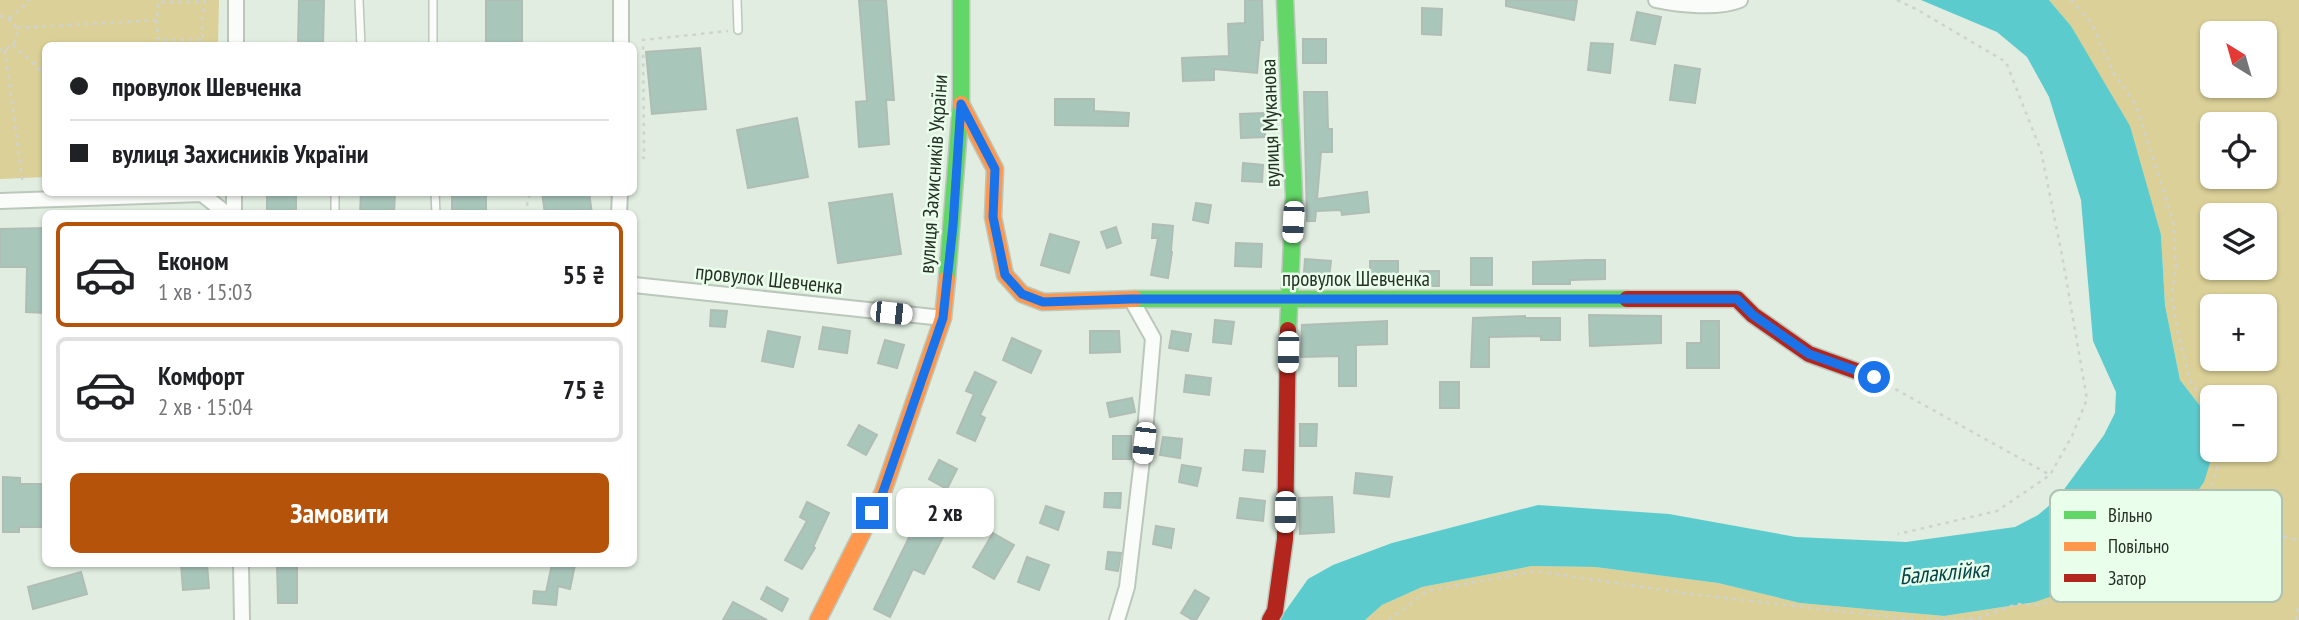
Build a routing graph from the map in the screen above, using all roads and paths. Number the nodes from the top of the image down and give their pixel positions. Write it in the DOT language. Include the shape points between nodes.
graph roads {
  1 [pos="30,0"];
  2 [pos="236,0"];
  3 [pos="359,0"];
  4 [pos="433,0"];
  5 [pos="621,0"];
  6 [pos="737,0"];
  7 [pos="961,0"];
  8 [pos="1284,0"];
  9 [pos="1656,0"];
  10 [pos="1740,0"];
  11 [pos="1897,0"];
  12 [pos="2071,0"];
  13 [pos="205,1"];
  14 [pos="0,16"];
  15 [pos="9,19"];
  16 [pos="157,20"];
  17 [pos="17,28"];
  18 [pos="738,30"];
  19 [pos="203,40"];
  20 [pos="236,42"];
  21 [pos="361,42"];
  22 [pos="433,42"];
  23 [pos="621,42"];
  24 [pos="13,45"];
  25 [pos="0,50"];
  26 [pos="5,50"];
  27 [pos="42,71"];
  28 [pos="961,104"];
  29 [pos="637,155"];
  30 [pos="23,186"];
  31 [pos="144,196"];
  32 [pos="204,196"];
  33 [pos="0,201"];
  34 [pos="222,210"];
  35 [pos="637,285"];
  36 [pos="1131,299"];
  37 [pos="1289,299"];
  38 [pos="943,318"];
  39 [pos="1874,377"];
  40 [pos="2200,395"];
  41 [pos="2219,462"];
  42 [pos="2050,475"];
  43 [pos="2211,490"];
  44 [pos="1898,534"];
  45 [pos="2282,536"];
  46 [pos="2299,542"];
  47 [pos="240,567"];
  48 [pos="2050,601"];
  49 [pos="2299,603"];
  50 [pos="242,620"];
  51 [pos="818,620"];
  52 [pos="1117,620"];
  53 [pos="1270,620"];
  54 [pos="1389,620"];
  55 [pos="1914,620"];
  56 [pos="1927,620"];
  57 [pos="2296,620"];
  1 -- 15 [label="path"];
  2 -- 20 [label="street"];
  3 -- 21 [label="lane"];
  4 -- 22 [label="lane"];
  5 -- 23 [label="street"];
  6 -- 18 [label="lane"];
  7 -- 28 [label="street, вулиця Захисників України"];
  8 -- 37 [label="street, вулиця Муканова" via="1294,196"];
  9 -- 10 [label="street" via="1729,5"];
  11 -- 42 [label="path" via="2006,62 2041,151 2087,399"];
  12 -- 40 [label="path" via="2092,24 2113,72 2136,105 2173,221 2176,265 2172,298 2191,382"];
  13 -- 16 [label="path" via="158,2"];
  13 -- 19 [label="path"];
  14 -- 15 [label="path"];
  15 -- 17 [label="path"];
  16 -- 17 [label="path"];
  16 -- 19 [label="path" via="158,40"];
  17 -- 24 [label="path"];
  18 -- 29 [label="path" via="643,40 644,158"];
  24 -- 26 [label="path"];
  24 -- 27 [label="path"];
  25 -- 26 [label="path"];
  26 -- 30 [label="path"];
  28 -- 36 [label="street, провулок Шевченка" via="995,169 993,217 1005,275 1022,294 1043,302"];
  28 -- 38 [label="street, вулиця Захисників України"];
  31 -- 33 [label="street"];
  32 -- 34 [label="street"];
  35 -- 38 [label="street, провулок Шевченка"];
  36 -- 37 [label="street, провулок Шевченка"];
  36 -- 52 [label="street" via="1153,338 1127,587"];
  37 -- 39 [label="street, провулок Шевченка" via="1737,299 1809,354"];
  37 -- 53 [label="street, вулиця Муканова" via="1285,539"];
  38 -- 51 [label="street, вулиця Захисників України" via="883,492"];
  39 -- 42 [label="path"];
  41 -- 43 [label="path"];
  42 -- 44 [label="path" via="1997,511"];
  45 -- 46 [label="path"];
  47 -- 50 [label="street"];
  48 -- 56 [label="path" via="2017,604 1975,619"];
  49 -- 57 [label="path"];
  54 -- 55 [label="path" via="1427,591 1535,571"];
}
